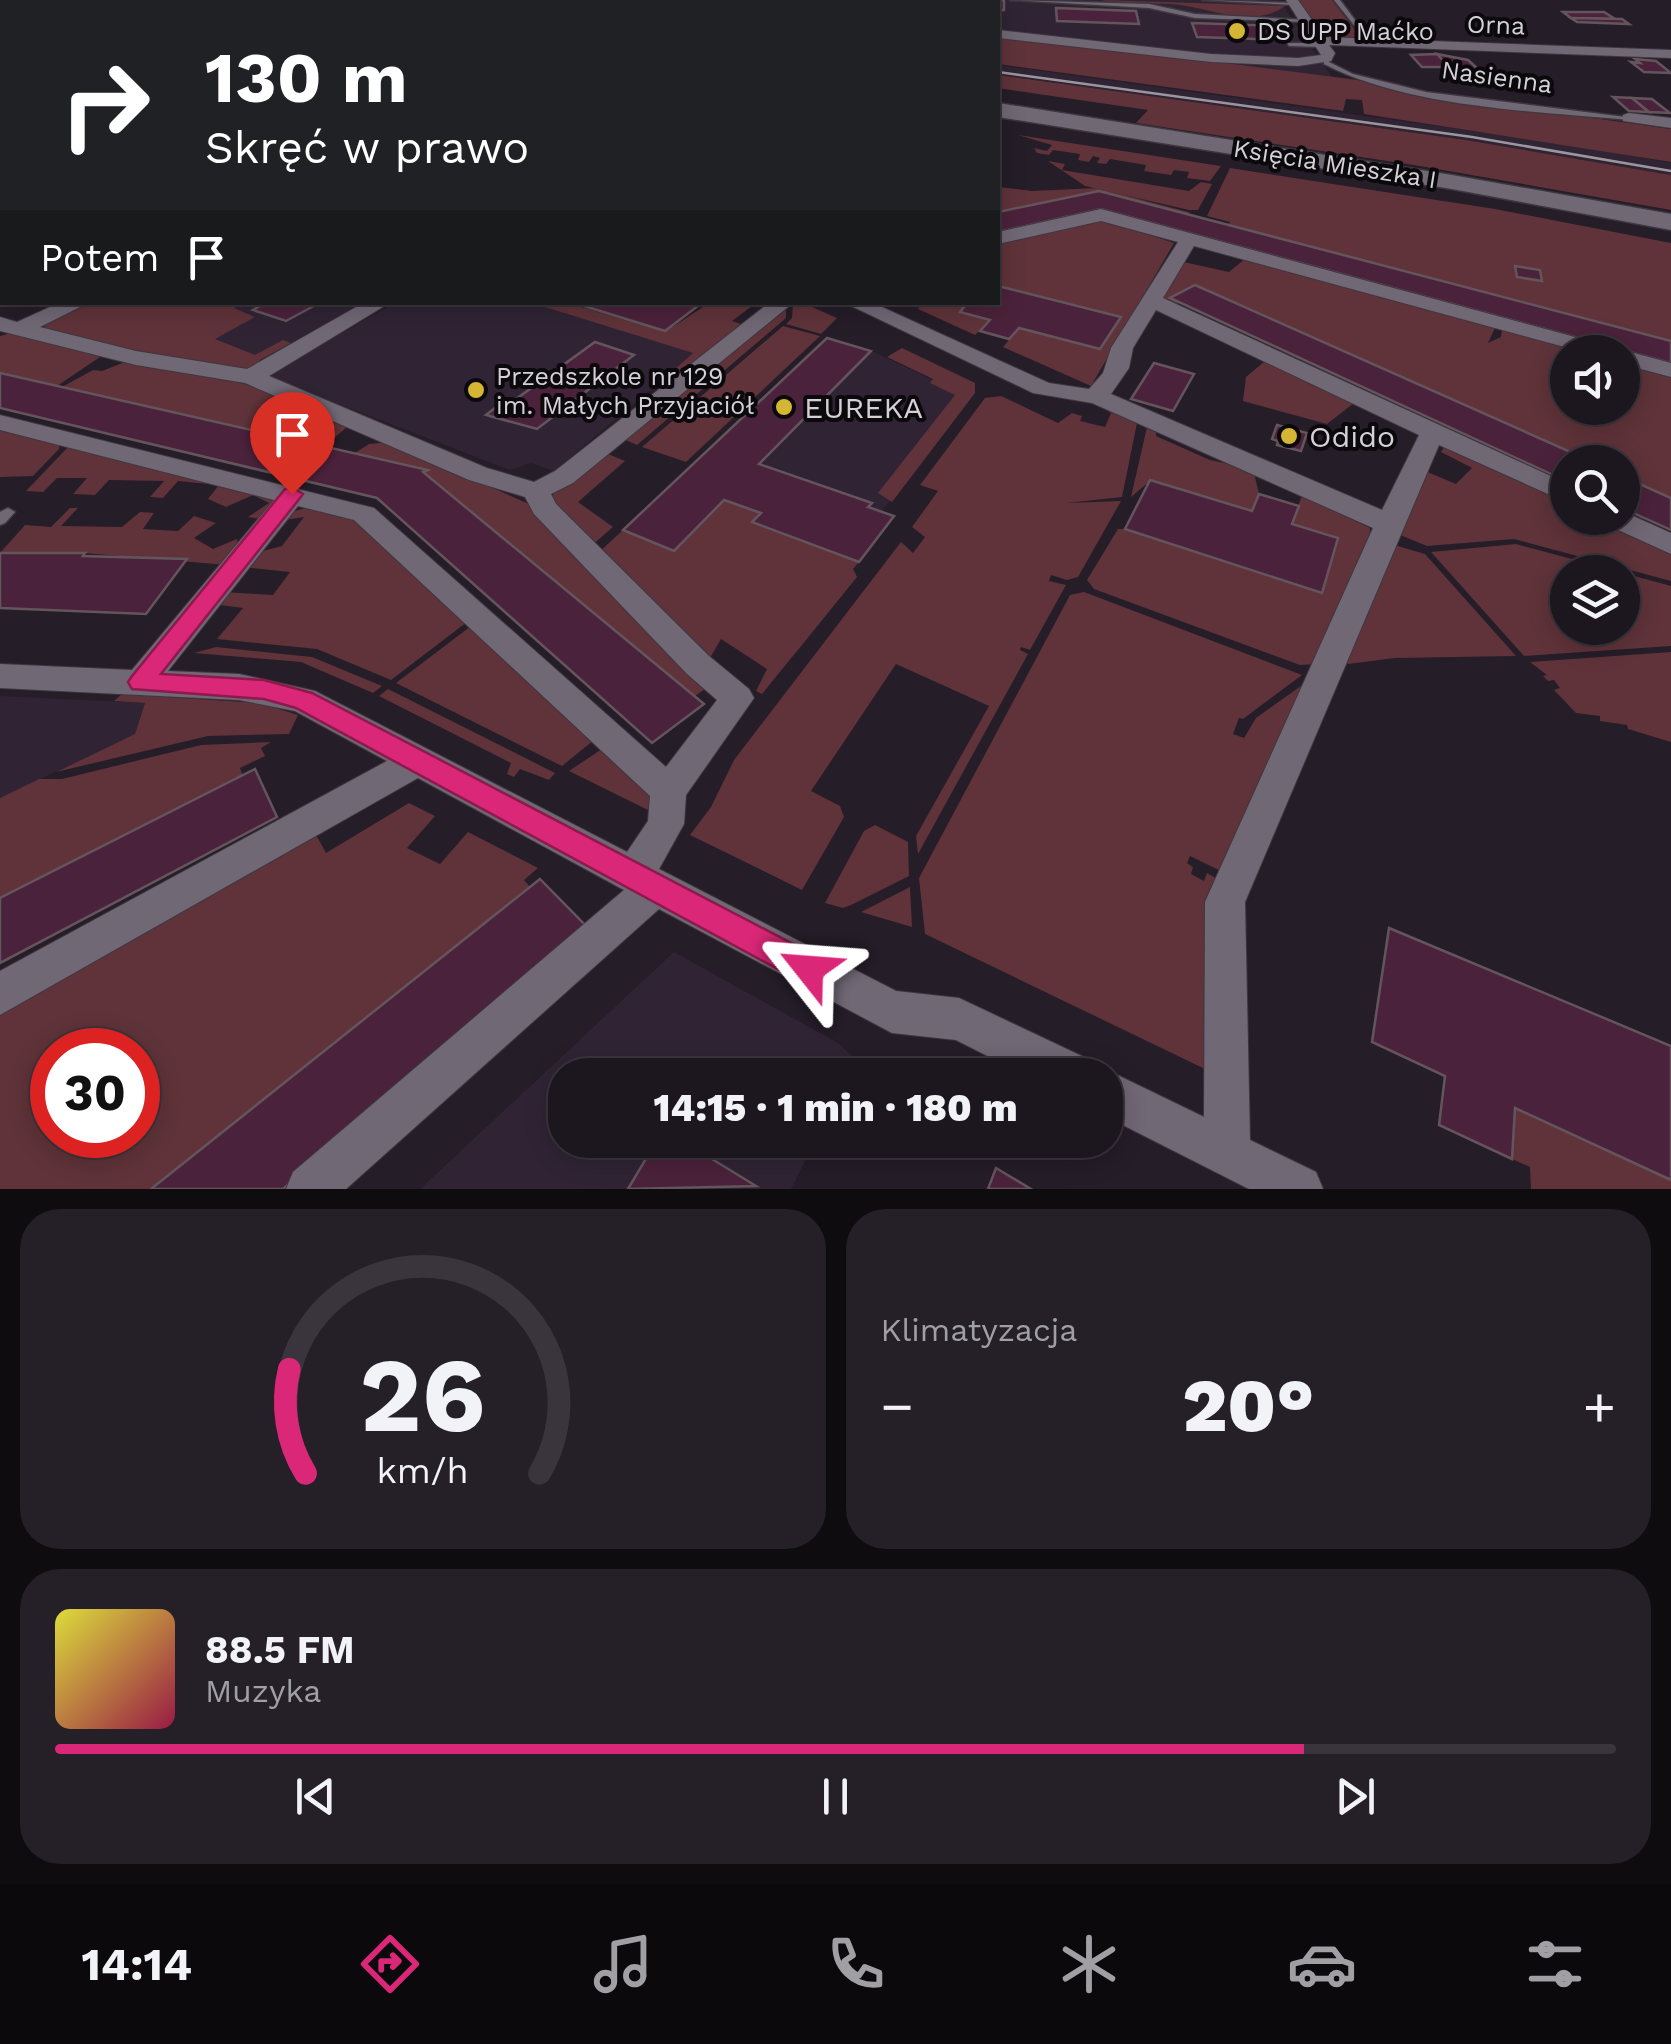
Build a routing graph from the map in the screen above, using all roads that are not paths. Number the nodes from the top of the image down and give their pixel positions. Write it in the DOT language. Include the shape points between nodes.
graph roads {
  1 [pos="1014,0"];
  2 [pos="1205,0"];
  3 [pos="1337,0"];
  4 [pos="1293,1"];
  5 [pos="1305,20"];
  6 [pos="1000,34"];
  7 [pos="1371,43"];
  8 [pos="1289,44"];
  9 [pos="1322,51"];
  10 [pos="1671,54"];
  11 [pos="1000,110"];
  12 [pos="1628,118"];
  13 [pos="1000,121"];
  14 [pos="1671,123"];
  15 [pos="1671,222"];
  16 [pos="1671,232"];
  17 [pos="1000,238"];
  18 [pos="1189,239"];
  19 [pos="1150,300"];
  20 [pos="71,305"];
  21 [pos="376,305"];
  22 [pos="780,305"];
  23 [pos="860,305"];
  24 [pos="11,326"];
  25 [pos="1550,337"];
  26 [pos="1640,361"];
  27 [pos="1671,370"];
  28 [pos="251,377"];
  29 [pos="1096,396"];
  30 [pos="0,422"];
  31 [pos="1433,431"];
  32 [pos="1550,486"];
  33 [pos="536,491"];
  34 [pos="292,494"];
  35 [pos="1389,524"];
  36 [pos="1640,530"];
  37 [pos="1671,544"];
  38 [pos="0,676"];
  39 [pos="140,682"];
  40 [pos="420,760"];
  41 [pos="668,791"];
  42 [pos="645,881"];
  43 [pos="0,994"];
  44 [pos="1038,1058"];
  45 [pos="1123,1101"];
  46 [pos="1226,1152"];
  47 [pos="310,1189"];
  48 [pos="1300,1189"];
  1 -- 5 [label="lane"];
  2 -- 4 [label="lane"];
  3 -- 7 [label="lane"];
  4 -- 5 [label="street, Nasienna"];
  5 -- 9 [label="street, Nasienna"];
  6 -- 9 [label="street, Orna" via="1212,58"];
  7 -- 9 [label="street, Orna"];
  7 -- 10 [label="street, Orna"];
  8 -- 9 [label="lane"];
  9 -- 12 [label="lane, Nasienna" via="1326,63 1341,72 1414,92"];
  11 -- 15 [label="street, Księcia Mieszka I"];
  12 -- 14 [label="street, Nasienna"];
  13 -- 16 [label="street, Księcia Mieszka I" via="1442,189"];
  17 -- 18 [label="street" via="1101,215"];
  18 -- 19 [label="street"];
  18 -- 25 [label="street"];
  19 -- 29 [label="street"];
  19 -- 31 [label="street"];
  20 -- 24 [label="street"];
  21 -- 28 [label="street"];
  22 -- 33 [label="street" via="564,477"];
  23 -- 29 [label="street" via="1041,388"];
  24 -- 28 [label="street" via="136,358"];
  26 -- 27 [label="street"];
  28 -- 33 [label="street" via="478,474"];
  29 -- 35 [label="street"];
  30 -- 34 [label="street"];
  31 -- 32 [label="street"];
  31 -- 35 [label="street"];
  33 -- 41 [label="street" via="544,508 737,698"];
  34 -- 39 [label="street"];
  34 -- 41 [label="street" via="364,514"];
  35 -- 46 [label="street" via="1225,902"];
  36 -- 37 [label="street"];
  38 -- 39 [label="street"];
  39 -- 40 [label="street" via="284,694"];
  40 -- 42 [label="street"];
  40 -- 43 [label="street"];
  41 -- 42 [label="street" via="666,824"];
  42 -- 44 [label="street" via="892,1012 959,1018"];
  42 -- 47 [label="street"];
  45 -- 46 [label="street"];
  46 -- 48 [label="street"];
}
